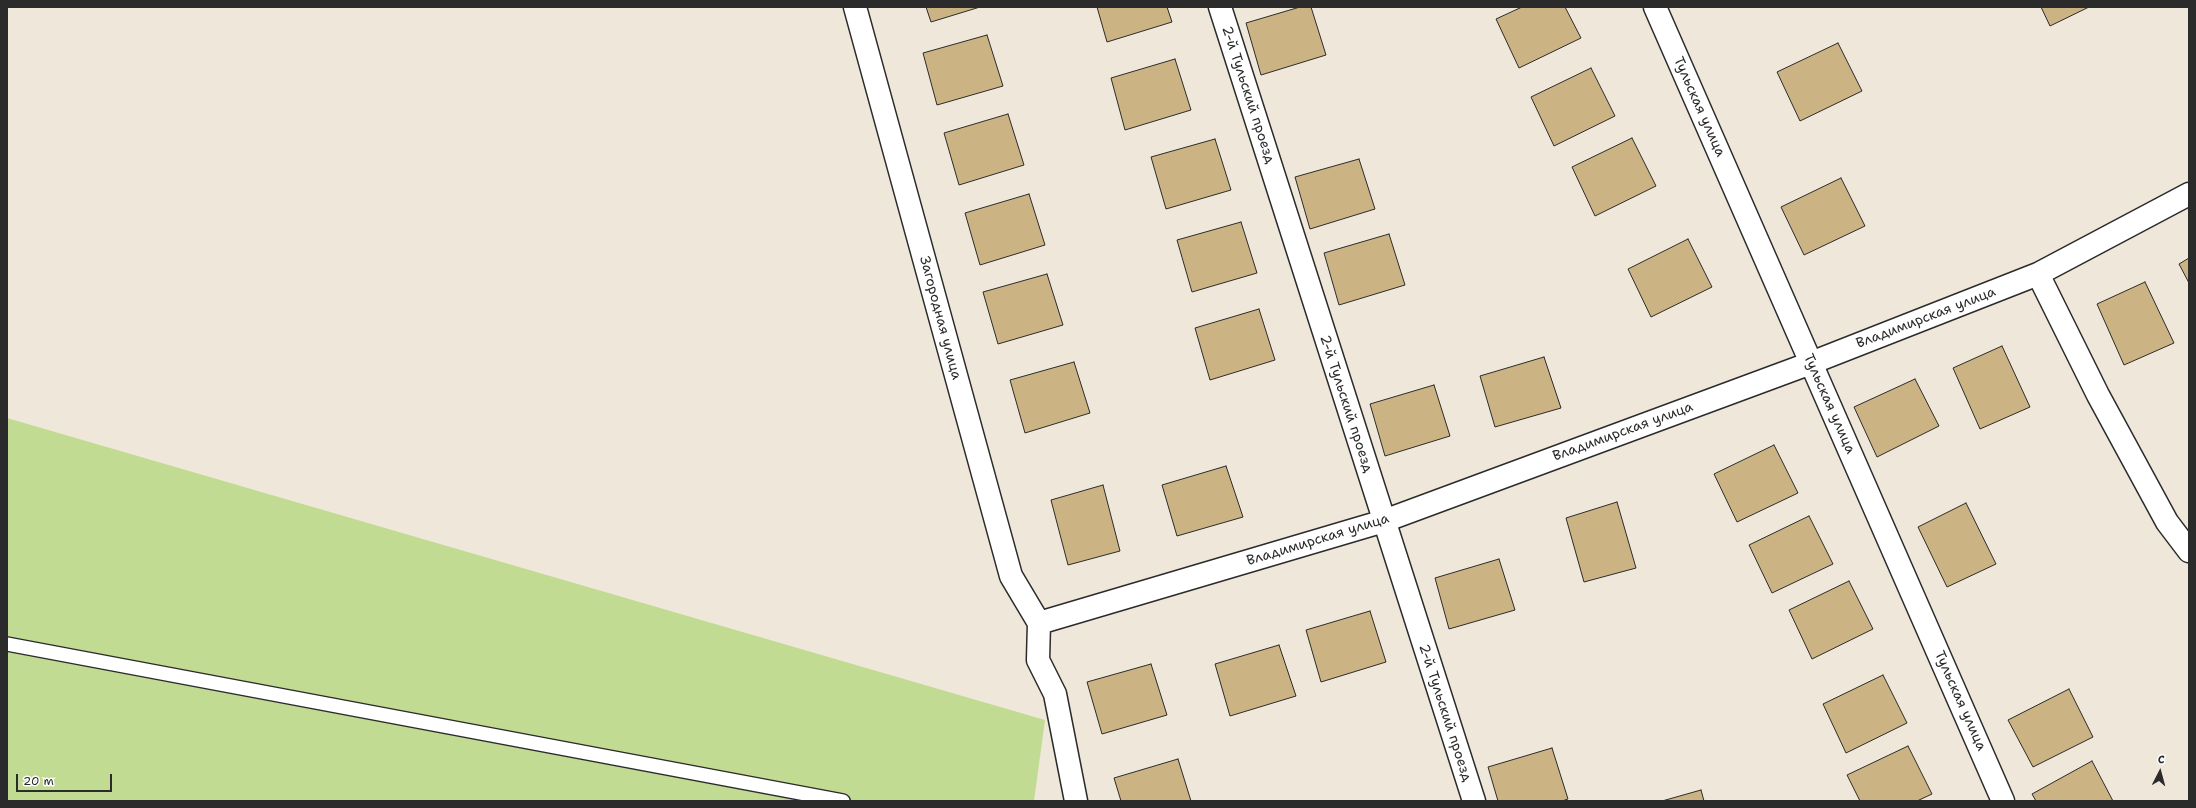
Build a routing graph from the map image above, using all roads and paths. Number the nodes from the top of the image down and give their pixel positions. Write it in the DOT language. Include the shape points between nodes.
graph roads {
  1 [pos="855,7"];
  2 [pos="1220,7"];
  3 [pos="1655,7"];
  4 [pos="2189,194"];
  5 [pos="2038,274"];
  6 [pos="1811,363"];
  7 [pos="1384,521"];
  8 [pos="2189,551"];
  9 [pos="1039,623"];
  10 [pos="7,644"];
  11 [pos="843,801"];
  12 [pos="1076,801"];
  13 [pos="1474,801"];
  14 [pos="2004,801"];
  1 -- 9 [label="street, Загородная улица" via="1011,576"];
  2 -- 7 [label="street, 2-й Тульский проезд"];
  3 -- 6 [label="street, Тульская улица"];
  4 -- 5 [label="street, Владимирская улица"];
  5 -- 6 [label="street, Владимирская улица"];
  5 -- 8 [label="street" via="2098,395 2167,522"];
  6 -- 7 [label="street, Владимирская улица"];
  6 -- 14 [label="street, Тульская улица"];
  7 -- 9 [label="street, Владимирская улица"];
  7 -- 13 [label="street, 2-й Тульский проезд"];
  9 -- 12 [label="street" via="1038,660 1054,694"];
  10 -- 11 [label="lane"];
}
